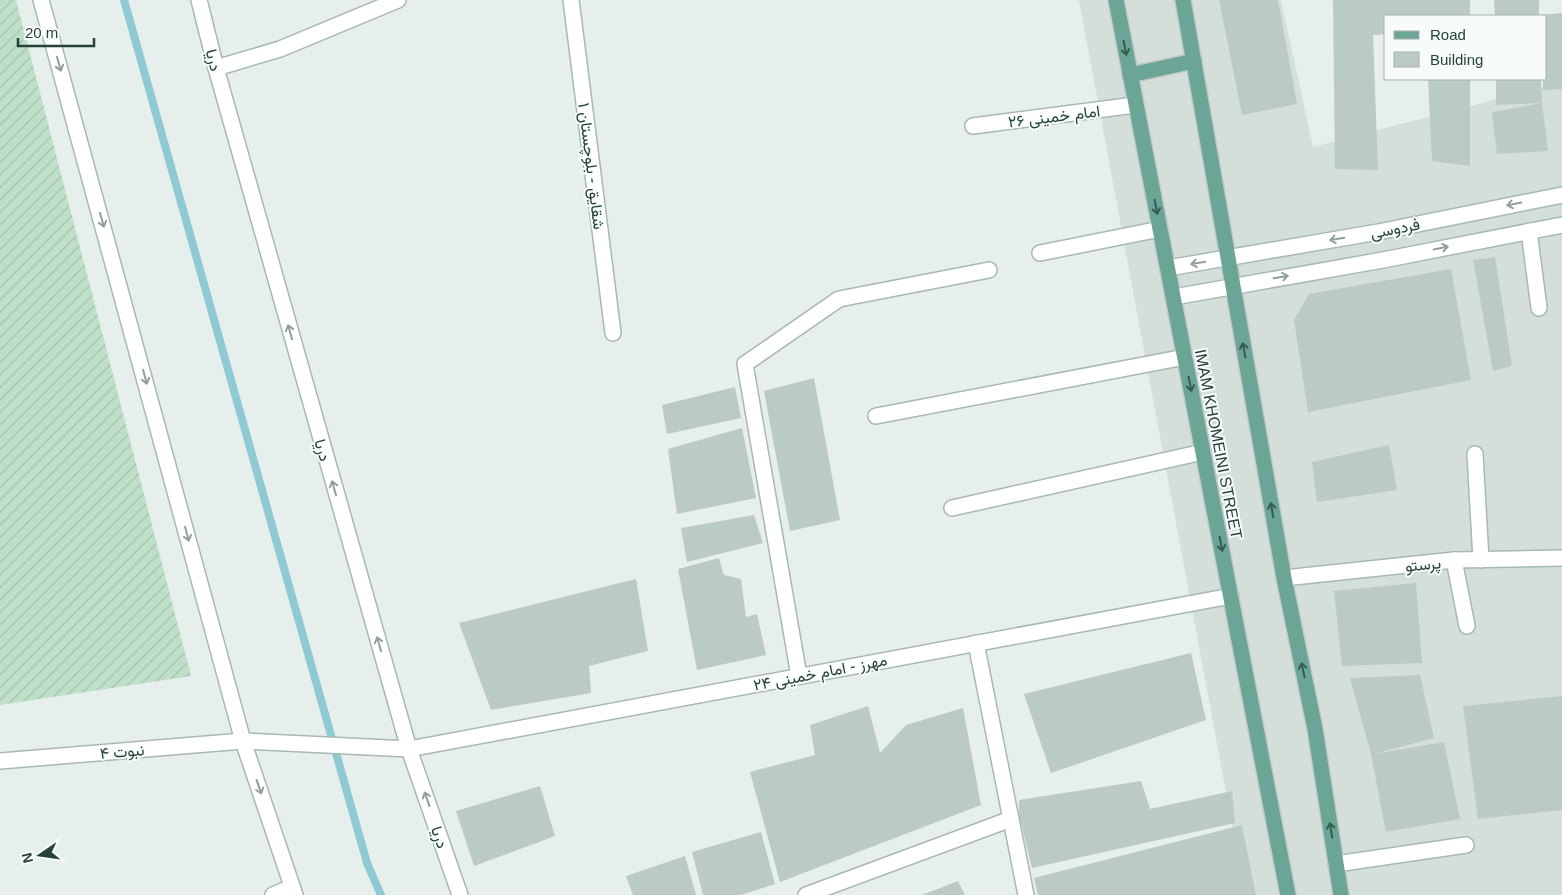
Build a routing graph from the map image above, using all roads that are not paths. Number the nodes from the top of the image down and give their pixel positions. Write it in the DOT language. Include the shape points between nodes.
graph roads {
  1 [pos="41,0"];
  2 [pos="199,0"];
  3 [pos="398,0"];
  4 [pos="572,0"];
  5 [pos="1116,0"];
  6 [pos="1183,0"];
  7 [pos="1194,61"];
  8 [pos="216,68"];
  9 [pos="1130,75"];
  10 [pos="1135,105"];
  11 [pos="973,126"];
  12 [pos="1562,195"];
  13 [pos="1562,225"];
  14 [pos="1160,229"];
  15 [pos="1529,231"];
  16 [pos="1040,253"];
  17 [pos="1228,258"];
  18 [pos="1168,268"];
  19 [pos="989,270"];
  20 [pos="1233,286"];
  21 [pos="1174,297"];
  22 [pos="1539,308"];
  23 [pos="613,333"];
  24 [pos="1185,357"];
  25 [pos="876,416"];
  26 [pos="1203,452"];
  27 [pos="1475,454"];
  28 [pos="952,508"];
  29 [pos="1562,558"];
  30 [pos="1454,560"];
  31 [pos="1482,560"];
  32 [pos="1284,578"];
  33 [pos="1230,596"];
  34 [pos="1467,626"];
  35 [pos="976,643"];
  36 [pos="799,676"];
  37 [pos="243,741"];
  38 [pos="409,749"];
  39 [pos="0,761"];
  40 [pos="1011,819"];
  41 [pos="1466,845"];
  42 [pos="1336,864"];
  43 [pos="294,891"];
  44 [pos="273,895"];
  45 [pos="460,895"];
  46 [pos="806,895"];
  47 [pos="1026,895"];
  48 [pos="1288,895"];
  49 [pos="1341,895"];
  1 -- 37 [label="street, one-way"];
  2 -- 8 [label="street, دریا"];
  3 -- 8 [label="street" via="280,49"];
  4 -- 23 [label="street, شقایق - بلوچستان ۱"];
  5 -- 9 [label="main road, IMAM KHOMEINI STREET, one-way"];
  6 -- 7 [label="main road"];
  7 -- 9 [label="main road"];
  7 -- 17 [label="main road"];
  38 -- 8 [label="street, دریا, one-way"];
  9 -- 10 [label="main road, IMAM KHOMEINI STREET"];
  10 -- 11 [label="street, امام خمینی ۲۶"];
  10 -- 14 [label="main road, IMAM KHOMEINI STREET, one-way"];
  12 -- 17 [label="street, فردوسی, one-way"];
  13 -- 15 [label="street, فردوسی"];
  14 -- 16 [label="street"];
  14 -- 18 [label="main road, IMAM KHOMEINI STREET"];
  20 -- 15 [label="street, فردوسی, one-way"];
  15 -- 22 [label="street"];
  17 -- 18 [label="street, فردوسی, one-way"];
  17 -- 20 [label="main road"];
  18 -- 21 [label="main road, IMAM KHOMEINI STREET"];
  19 -- 36 [label="street" via="839,298 745,364"];
  20 -- 21 [label="street, فردوسی"];
  32 -- 20 [label="main road, one-way"];
  21 -- 24 [label="main road, IMAM KHOMEINI STREET"];
  24 -- 25 [label="street"];
  24 -- 26 [label="main road, IMAM KHOMEINI STREET, one-way"];
  26 -- 28 [label="street"];
  26 -- 33 [label="main road, IMAM KHOMEINI STREET, one-way"];
  27 -- 31 [label="street"];
  29 -- 31 [label="street, پرستو"];
  30 -- 31 [label="street, پرستو"];
  30 -- 32 [label="street, پرستو"];
  30 -- 34 [label="street"];
  42 -- 32 [label="main road, one-way" via="1315,728"];
  33 -- 35 [label="street, مهرز - امام خمینی ۲۴"];
  33 -- 48 [label="main road, IMAM KHOMEINI STREET"];
  35 -- 36 [label="street, مهرز - امام خمینی ۲۴"];
  35 -- 40 [label="street"];
  36 -- 38 [label="street, مهرز - امام خمینی ۲۴"];
  37 -- 38 [label="street, مهرز - امام خمینی ۲۴"];
  37 -- 39 [label="street, نبوت ۴"];
  37 -- 43 [label="street, one-way"];
  45 -- 38 [label="street, دریا, one-way"];
  40 -- 46 [label="street"];
  40 -- 47 [label="street"];
  41 -- 42 [label="street"];
  42 -- 49 [label="main road"];
  43 -- 44 [label="street"];
}
